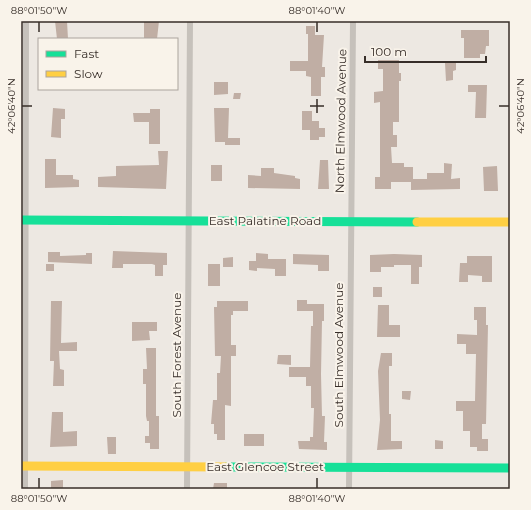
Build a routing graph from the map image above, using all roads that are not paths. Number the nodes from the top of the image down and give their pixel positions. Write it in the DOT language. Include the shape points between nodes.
graph roads {
  1 [pos="26,21"];
  2 [pos="190,21"];
  3 [pos="353,21"];
  4 [pos="23,220"];
  5 [pos="188,221"];
  6 [pos="351,222"];
  7 [pos="510,222"];
  8 [pos="23,466"];
  9 [pos="187,467"];
  10 [pos="349,468"];
  11 [pos="510,468"];
  12 [pos="25,489"];
  13 [pos="187,489"];
  14 [pos="349,489"];
  1 -- 4 [label="street"];
  2 -- 5 [label="street, South Forest Avenue"];
  3 -- 6 [label="street, North Elmwood Avenue"];
  4 -- 5 [label="main road, East Palatine Road"];
  4 -- 8 [label="street"];
  5 -- 6 [label="main road, East Palatine Road"];
  5 -- 9 [label="street, South Forest Avenue"];
  6 -- 7 [label="main road, East Palatine Road"];
  6 -- 10 [label="street, South Elmwood Avenue"];
  8 -- 9 [label="main road, East Glencoe Street"];
  8 -- 12 [label="street"];
  9 -- 10 [label="main road, East Glencoe Street"];
  9 -- 13 [label="street, South Forest Avenue"];
  10 -- 11 [label="main road, East Glencoe Street"];
  10 -- 14 [label="street, South Elmwood Avenue"];
}
